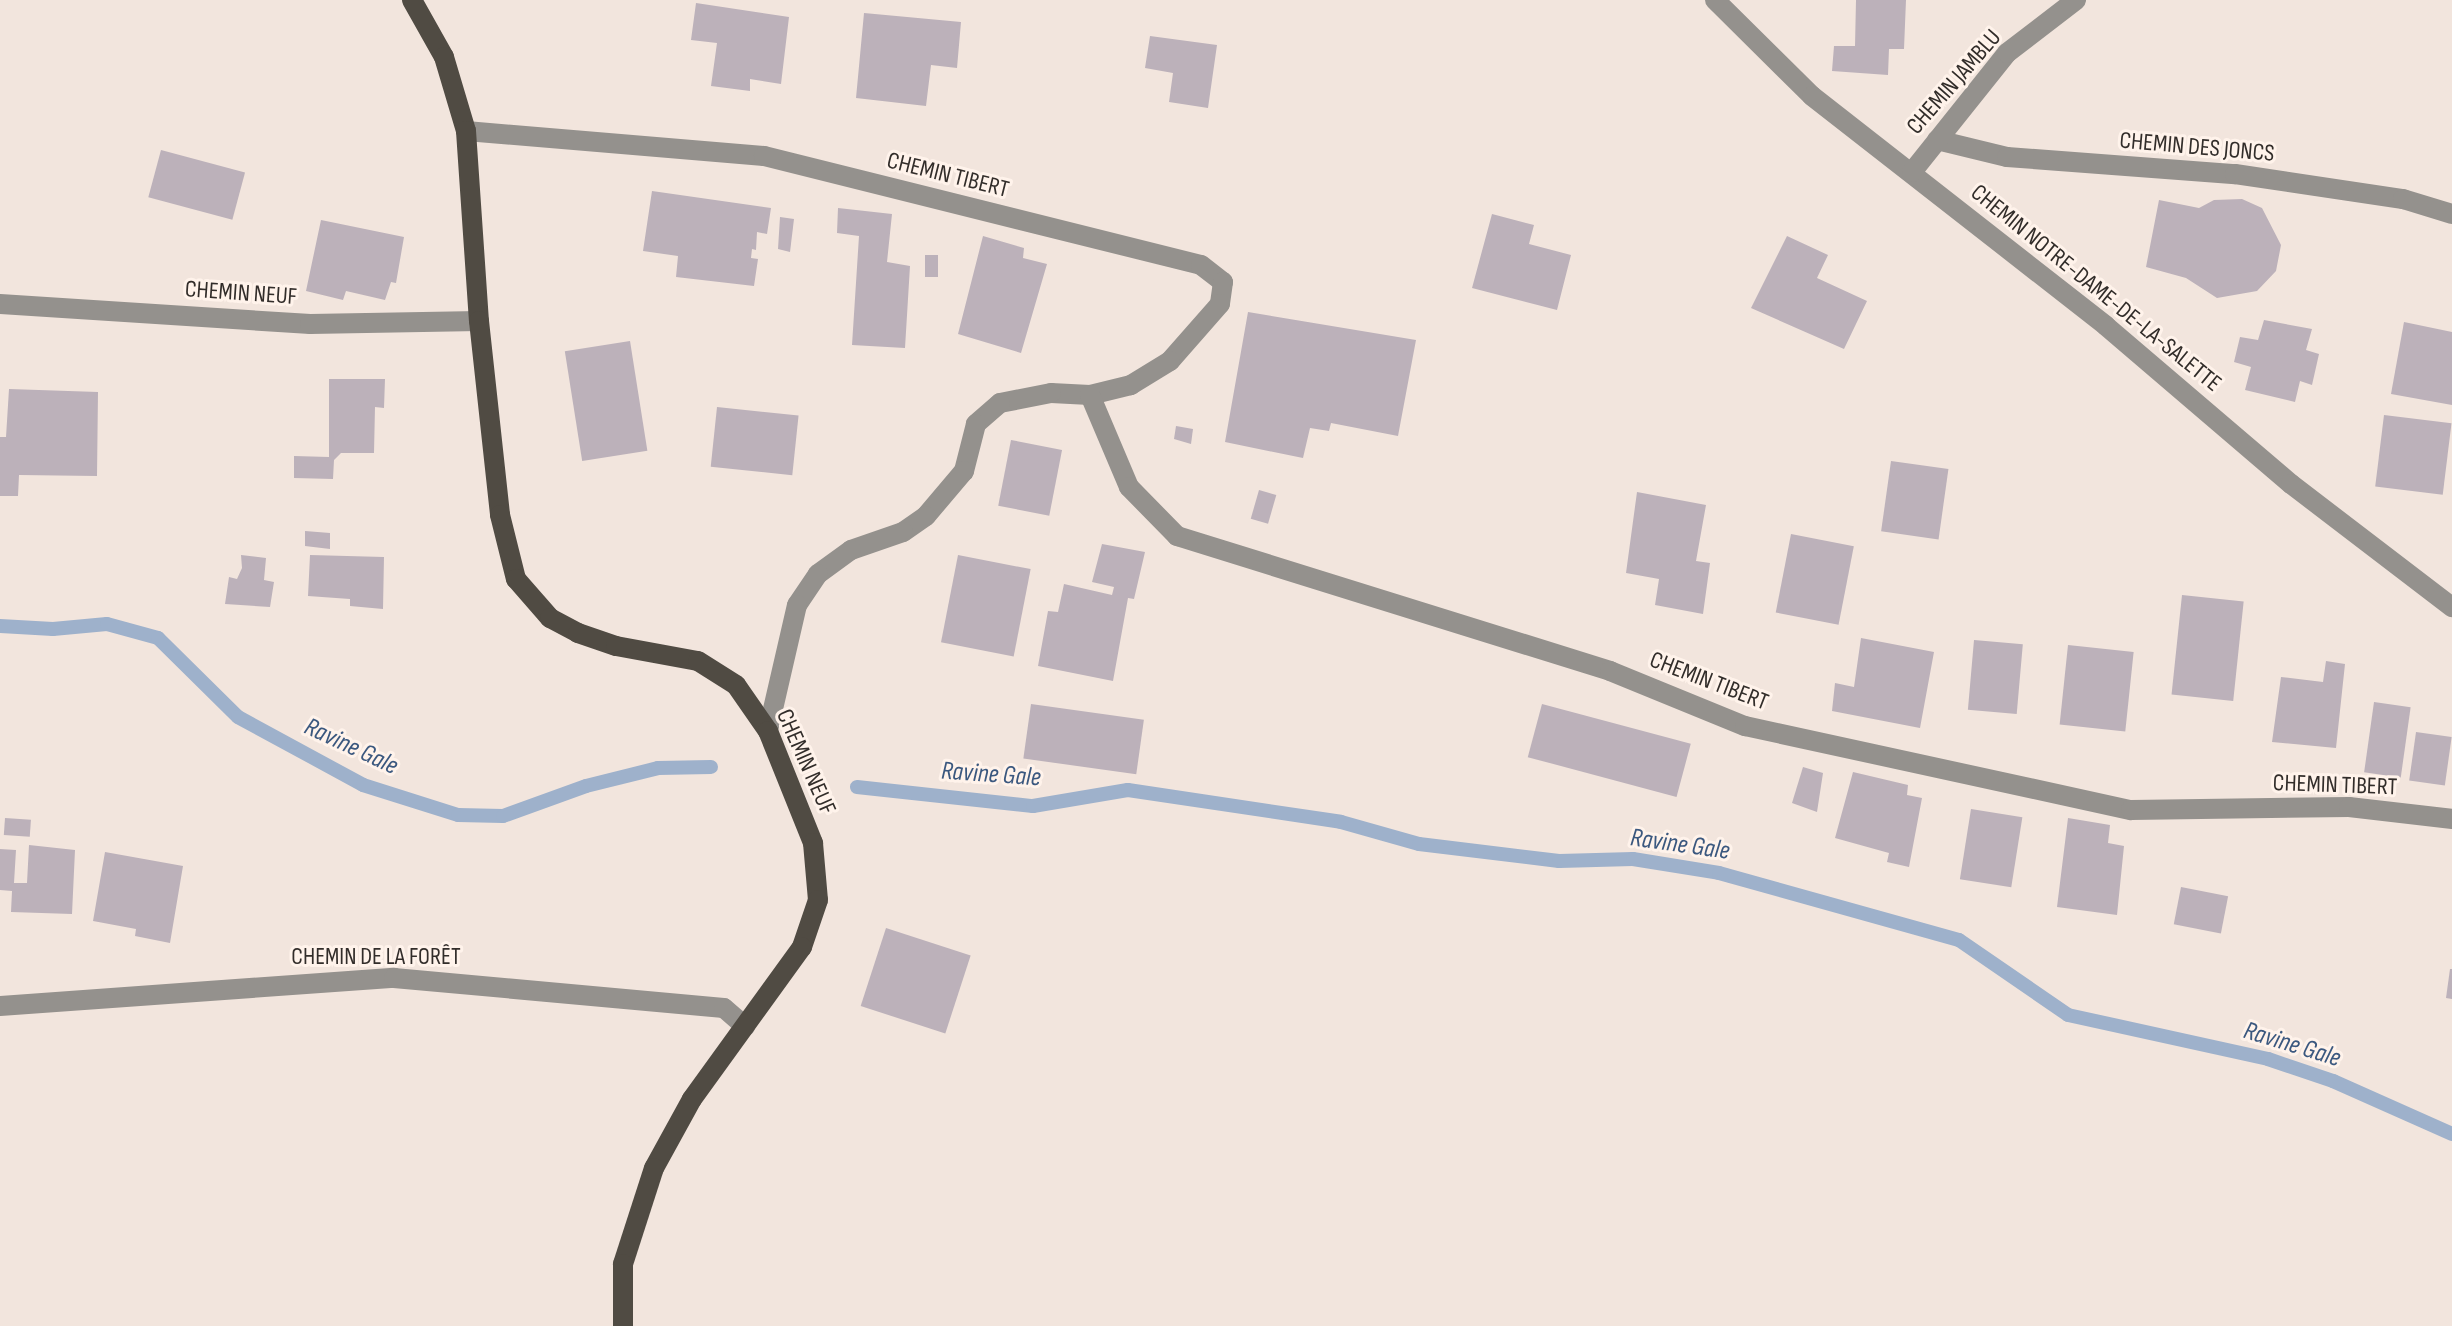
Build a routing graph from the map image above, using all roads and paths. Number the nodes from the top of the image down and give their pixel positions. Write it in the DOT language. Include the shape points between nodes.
graph roads {
  1 [pos="412,0"];
  2 [pos="1715,0"];
  3 [pos="2076,0"];
  4 [pos="466,131"];
  5 [pos="1937,140"];
  6 [pos="1912,172"];
  7 [pos="2452,214"];
  8 [pos="0,304"];
  9 [pos="479,321"];
  10 [pos="1090,395"];
  11 [pos="2452,607"];
  12 [pos="768,731"];
  13 [pos="2452,819"];
  14 [pos="0,1006"];
  15 [pos="745,1026"];
  16 [pos="623,1326"];
  1 -- 4 [label="main road, CHEMIN NEUF" via="444,57"];
  2 -- 6 [label="street, CHEMIN NOTRE-DAME-DE-LA-SALETTE" via="1812,96"];
  3 -- 5 [label="street, CHEMIN JAMBLU" via="2007,53"];
  4 -- 9 [label="main road, CHEMIN NEUF"];
  4 -- 10 [label="street, CHEMIN TIBERT" via="764,156 1201,265 1223,282 1220,304 1170,361 1131,385"];
  5 -- 6 [label="street, CHEMIN JAMBLU"];
  5 -- 7 [label="street, CHEMIN DES JONCS" via="2007,157 2235,174 2403,199"];
  6 -- 11 [label="street, CHEMIN NOTRE-DAME-DE-LA-SALETTE" via="2106,326 2291,484"];
  8 -- 9 [label="street, CHEMIN NEUF" via="310,324"];
  9 -- 12 [label="main road, CHEMIN NEUF" via="500,515 523,590 550,618 578,633 616,646 698,661 736,685"];
  10 -- 12 [label="street, CHEMIN TIBERT" via="1015,397 989,410 976,424 964,471 926,516 903,532 851,550 804,588"];
  10 -- 13 [label="street, CHEMIN TIBERT" via="1129,487 1177,536 1610,671 1745,726 2131,810 2349,807"];
  12 -- 15 [label="main road, CHEMIN NEUF" via="813,843 818,900 802,947"];
  14 -- 15 [label="street, CHEMIN DE LA FORÊT" via="394,978 724,1008"];
  15 -- 16 [label="main road, CHEMIN NEUF" via="692,1099 654,1168 623,1264"];
}
